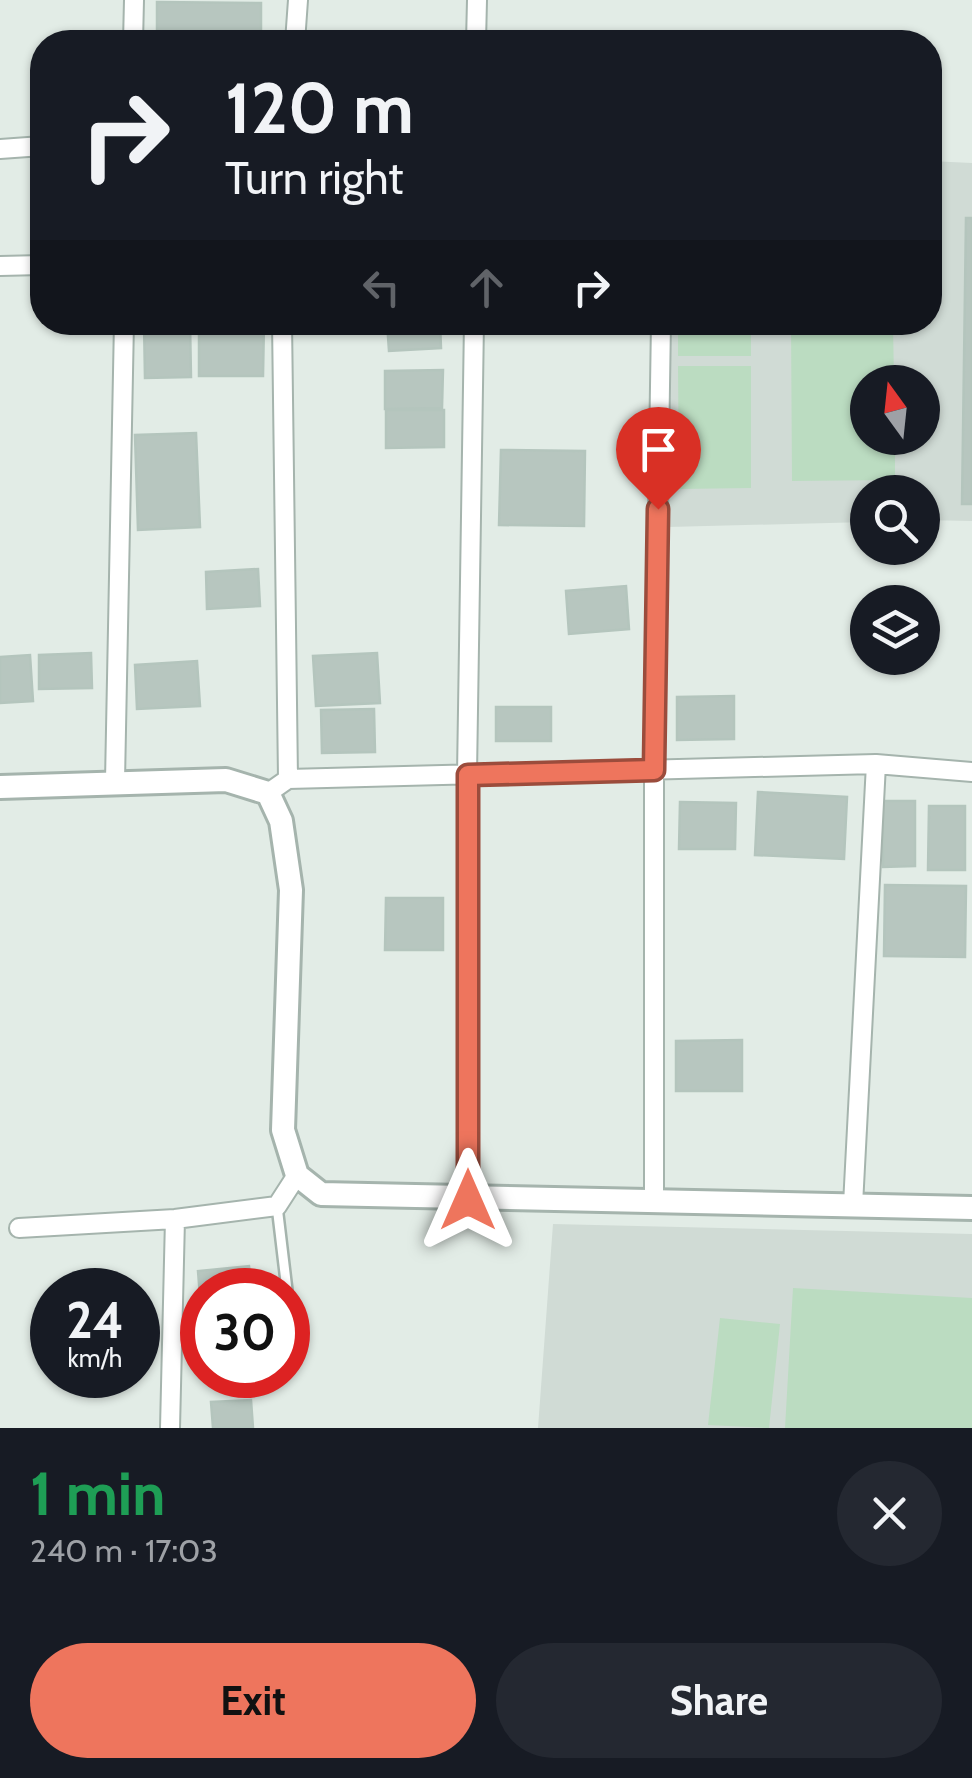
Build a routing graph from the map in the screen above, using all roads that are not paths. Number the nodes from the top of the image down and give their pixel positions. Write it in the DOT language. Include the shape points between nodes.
graph roads {
  1 [pos="134,0"];
  2 [pos="298,0"];
  3 [pos="477,0"];
  4 [pos="133,30"];
  5 [pos="296,30"];
  6 [pos="476,30"];
  7 [pos="30,147"];
  8 [pos="0,149"];
  9 [pos="30,265"];
  10 [pos="0,266"];
  11 [pos="124,335"];
  12 [pos="282,335"];
  13 [pos="474,335"];
  14 [pos="661,335"];
  15 [pos="876,764"];
  16 [pos="654,770"];
  17 [pos="972,772"];
  18 [pos="468,775"];
  19 [pos="288,778"];
  20 [pos="115,781"];
  21 [pos="0,786"];
  22 [pos="268,793"];
  23 [pos="297,1175"];
  24 [pos="468,1200"];
  25 [pos="654,1200"];
  26 [pos="854,1205"];
  27 [pos="277,1206"];
  28 [pos="972,1208"];
  29 [pos="175,1219"];
  30 [pos="19,1228"];
  31 [pos="284,1268"];
  32 [pos="170,1428"];
  1 -- 4 [label="street"];
  2 -- 5 [label="street"];
  3 -- 6 [label="street"];
  7 -- 8 [label="street"];
  9 -- 10 [label="street"];
  11 -- 20 [label="street"];
  12 -- 19 [label="street"];
  13 -- 18 [label="street"];
  14 -- 16 [label="street"];
  15 -- 16 [label="street"];
  15 -- 17 [label="street"];
  15 -- 26 [label="street"];
  16 -- 18 [label="street"];
  16 -- 25 [label="street"];
  18 -- 19 [label="street"];
  18 -- 24 [label="street"];
  19 -- 22 [label="street"];
  20 -- 21 [label="street"];
  20 -- 22 [label="street" via="226,780"];
  22 -- 23 [label="street" via="280,821 291,890 283,1130"];
  23 -- 24 [label="street" via="321,1194"];
  23 -- 27 [label="street"];
  24 -- 25 [label="street"];
  25 -- 26 [label="street"];
  26 -- 28 [label="street"];
  27 -- 29 [label="street"];
  27 -- 31 [label="lane"];
  29 -- 30 [label="street"];
  29 -- 32 [label="street"];
}
